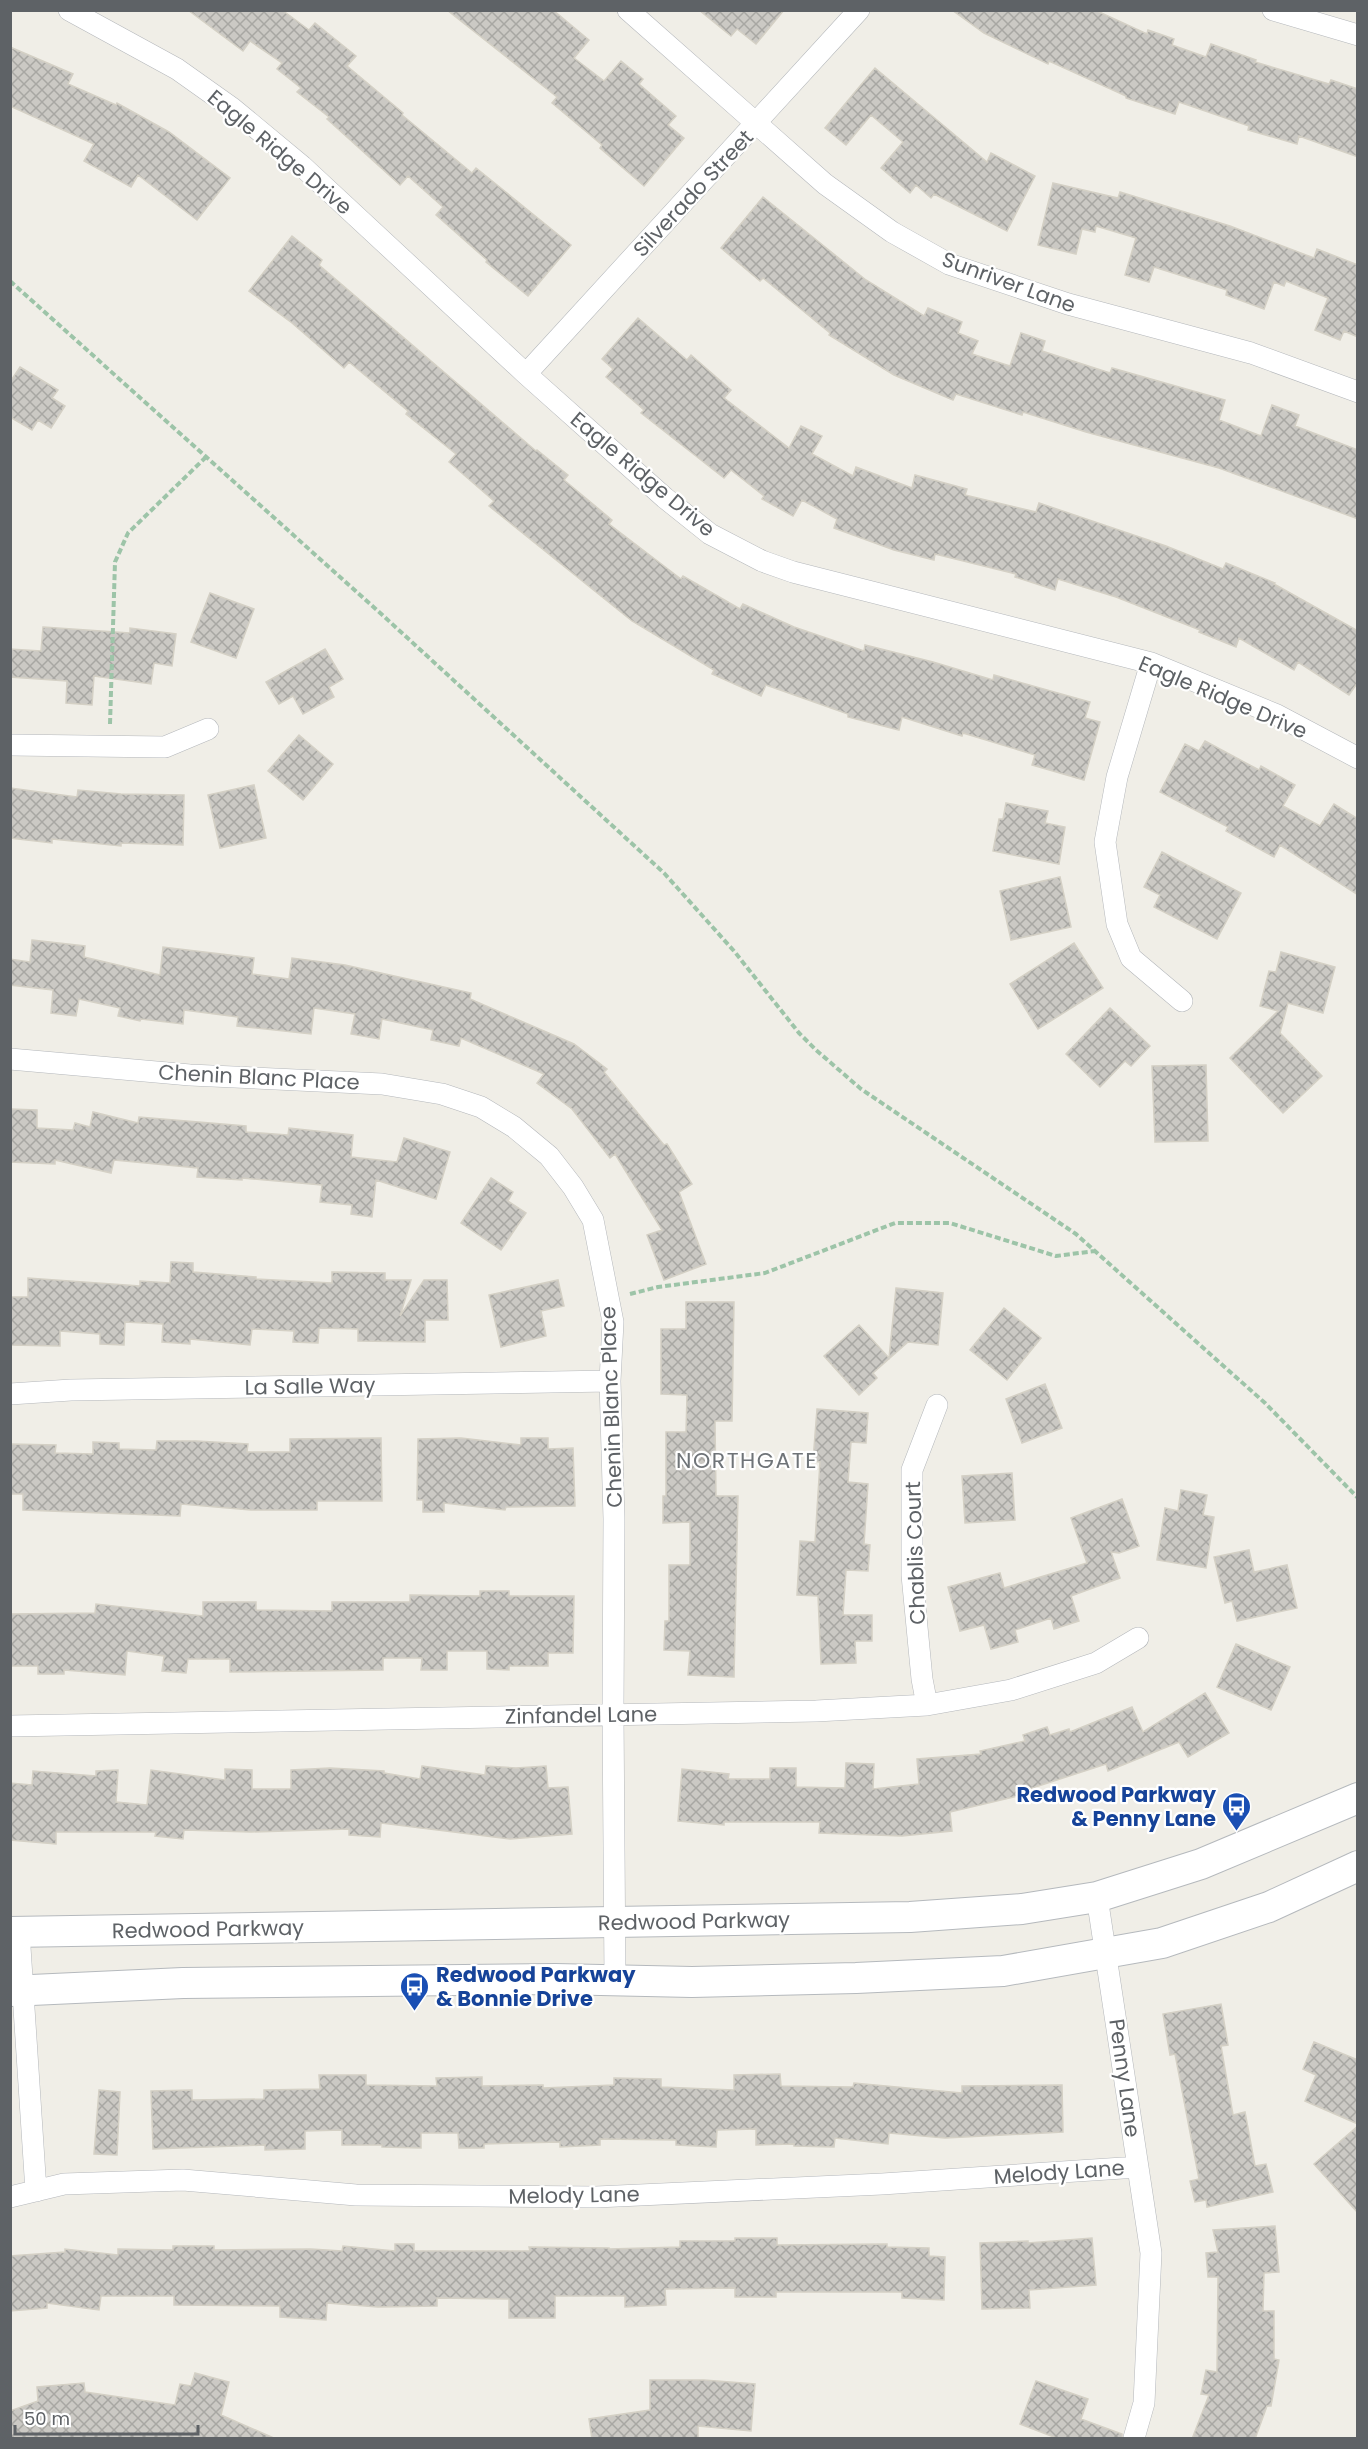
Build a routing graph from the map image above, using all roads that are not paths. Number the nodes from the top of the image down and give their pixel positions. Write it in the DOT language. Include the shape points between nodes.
graph roads {
  1 [pos="69,10"];
  2 [pos="628,10"];
  3 [pos="859,10"];
  4 [pos="1273,10"];
  5 [pos="1358,35"];
  6 [pos="757,124"];
  7 [pos="526,374"];
  8 [pos="1358,392"];
  9 [pos="1151,663"];
  10 [pos="208,729"];
  11 [pos="10,745"];
  12 [pos="1358,758"];
  13 [pos="1182,1001"];
  14 [pos="10,1059"];
  15 [pos="610,1381"];
  16 [pos="10,1394"];
  17 [pos="937,1405"];
  18 [pos="1138,1638"];
  19 [pos="927,1705"];
  20 [pos="613,1713"];
  21 [pos="10,1726"];
  22 [pos="1358,1798"];
  23 [pos="1358,1866"];
  24 [pos="1097,1897"];
  25 [pos="614,1923"];
  26 [pos="15,1932"];
  27 [pos="1107,1953"];
  28 [pos="615,1980"];
  29 [pos="17,1991"];
  30 [pos="1138,2166"];
  31 [pos="36,2191"];
  32 [pos="10,2197"];
  33 [pos="1134,2439"];
  1 -- 7 [label="street, Eagle Ridge Drive" via="177,69 232,108 302,166"];
  2 -- 6 [label="street, Sunriver Lane"];
  3 -- 6 [label="street, Silverado Street"];
  4 -- 5 [label="street"];
  6 -- 7 [label="street, Silverado Street"];
  6 -- 8 [label="street, Sunriver Lane" via="825,184 892,232 949,264 1068,304 1251,353"];
  7 -- 9 [label="street, Eagle Ridge Drive" via="674,506 710,534 762,561"];
  9 -- 12 [label="street, Eagle Ridge Drive" via="1277,715"];
  9 -- 13 [label="street" via="1117,777 1105,842 1117,924 1131,958"];
  10 -- 11 [label="street" via="165,747"];
  14 -- 15 [label="street, Chenin Blanc Place" via="190,1075 382,1084 442,1094 481,1107 514,1127 549,1156 593,1220 613,1322"];
  15 -- 16 [label="street, La Salle Way"];
  15 -- 20 [label="street, Chenin Blanc Place"];
  17 -- 19 [label="street, Chablis Court" via="912,1470 912,1575"];
  18 -- 19 [label="street, Zinfandel Lane" via="1096,1663 1011,1690"];
  19 -- 20 [label="street, Zinfandel Lane" via="816,1711"];
  20 -- 21 [label="street, Zinfandel Lane"];
  20 -- 25 [label="street, Chenin Blanc Place"];
  22 -- 24 [label="main road, Redwood Parkway" via="1201,1864"];
  23 -- 27 [label="main road" via="1269,1907 1162,1943"];
  24 -- 25 [label="main road, Redwood Parkway" via="1022,1909 910,1917"];
  24 -- 27 [label="street, Penny Lane"];
  25 -- 26 [label="main road, Redwood Parkway"];
  25 -- 28 [label="street, Chenin Blanc Place"];
  26 -- 29 [label="street"];
  27 -- 28 [label="main road" via="1003,1971 844,1979"];
  27 -- 30 [label="street, Penny Lane"];
  28 -- 29 [label="main road" via="183,1983"];
  29 -- 31 [label="street"];
  30 -- 31 [label="street, Melody Lane" via="882,2184 596,2197 356,2195 183,2180 64,2184"];
  30 -- 33 [label="street, Penny Lane" via="1151,2253 1144,2403"];
  31 -- 32 [label="street, Melody Lane"];
}
